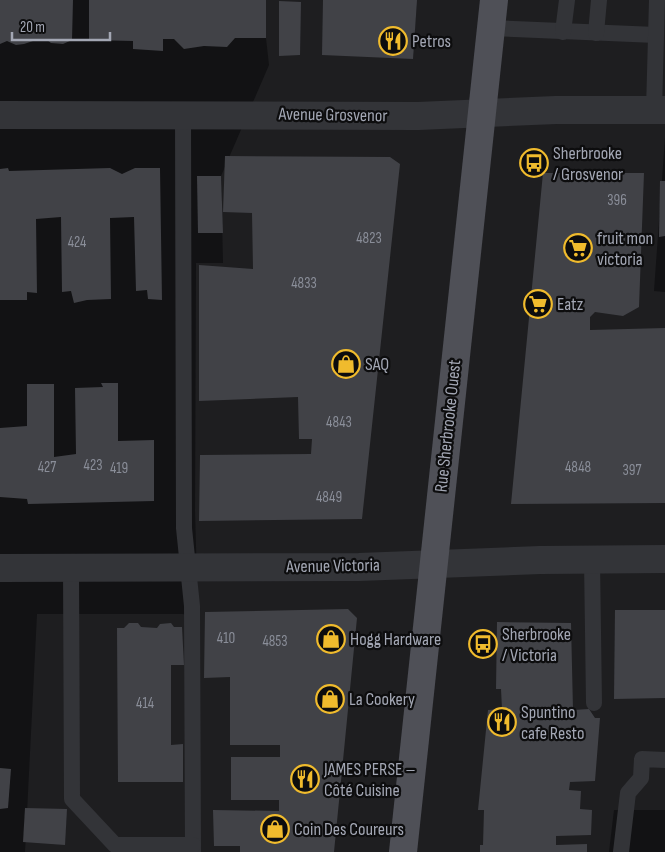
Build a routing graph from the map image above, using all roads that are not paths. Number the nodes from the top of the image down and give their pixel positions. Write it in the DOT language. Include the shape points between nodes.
graph roads {
  1 [pos="494,0"];
  2 [pos="567,0"];
  3 [pos="599,0"];
  4 [pos="657,0"];
  5 [pos="491,28"];
  6 [pos="563,32"];
  7 [pos="596,33"];
  8 [pos="656,35"];
  9 [pos="660,110"];
  10 [pos="183,114"];
  11 [pos="482,114"];
  12 [pos="0,115"];
  13 [pos="592,560"];
  14 [pos="665,560"];
  15 [pos="433,563"];
  16 [pos="187,566"];
  17 [pos="71,567"];
  18 [pos="0,568"];
  19 [pos="594,703"];
  20 [pos="665,760"];
  21 [pos="193,848"];
  22 [pos="403,852"];
  23 [pos="621,852"];
  1 -- 5 [label="main road, Rue Sherbrooke Ouest"];
  2 -- 6 [label="lane"];
  3 -- 7 [label="lane"];
  4 -- 8 [label="lane"];
  5 -- 6 [label="lane"];
  5 -- 11 [label="main road, Rue Sherbrooke Ouest"];
  6 -- 7 [label="lane"];
  7 -- 8 [label="lane"];
  8 -- 9 [label="lane"];
  9 -- 11 [label="street, Avenue Grosvenor"];
  10 -- 11 [label="street, Avenue Grosvenor"];
  10 -- 12 [label="street, Avenue Grosvenor"];
  10 -- 16 [label="lane" via="184,528"];
  11 -- 15 [label="main road, Rue Sherbrooke Ouest"];
  13 -- 14 [label="street, Avenue Victoria"];
  13 -- 15 [label="street, Avenue Victoria"];
  13 -- 19 [label="lane"];
  15 -- 16 [label="street, Avenue Victoria" via="358,567"];
  15 -- 22 [label="main road, Rue Sherbrooke Ouest"];
  16 -- 17 [label="street, Avenue Victoria"];
  16 -- 21 [label="lane" via="192,606"];
  17 -- 18 [label="street, Avenue Victoria"];
  17 -- 21 [label="lane" via="72,799 115,845"];
  20 -- 23 [label="lane" via="642,759 641,778 628,793"];
}
